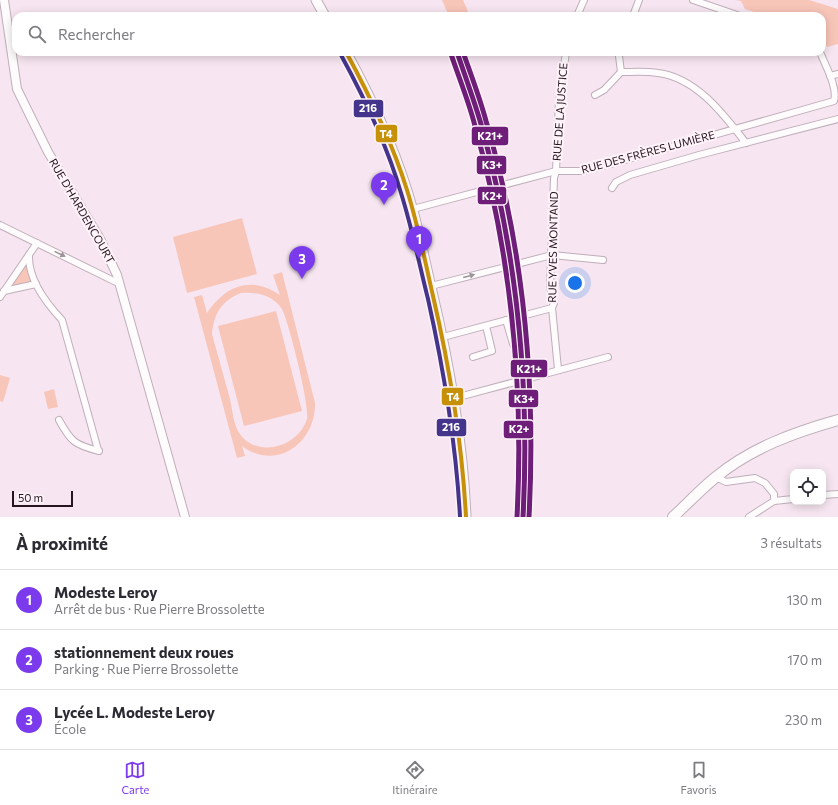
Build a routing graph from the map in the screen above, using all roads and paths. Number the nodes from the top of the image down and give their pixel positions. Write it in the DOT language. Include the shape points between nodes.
graph roads {
  1 [pos="4,0"];
  2 [pos="316,0"];
  3 [pos="584,0"];
  4 [pos="639,0"];
  5 [pos="693,0"];
  6 [pos="323,12"];
  7 [pos="580,12"];
  8 [pos="634,12"];
  9 [pos="728,12"];
  10 [pos="12,55"];
  11 [pos="12,56"];
  12 [pos="348,56"];
  13 [pos="565,56"];
  14 [pos="618,56"];
  15 [pos="822,56"];
  16 [pos="621,72"];
  17 [pos="838,74"];
  18 [pos="830,76"];
  19 [pos="594,95"];
  20 [pos="838,119"];
  21 [pos="736,130"];
  22 [pos="746,142"];
  23 [pos="556,172"];
  24 [pos="612,188"];
  25 [pos="413,209"];
  26 [pos="0,225"];
  27 [pos="38,243"];
  28 [pos="29,255"];
  29 [pos="552,255"];
  30 [pos="603,260"];
  31 [pos="36,284"];
  32 [pos="120,284"];
  33 [pos="431,286"];
  34 [pos="4,291"];
  35 [pos="0,297"];
  36 [pos="552,308"];
  37 [pos="506,320"];
  38 [pos="486,326"];
  39 [pos="443,337"];
  40 [pos="525,342"];
  41 [pos="473,357"];
  42 [pos="608,357"];
  43 [pos="558,370"];
  44 [pos="455,398"];
  45 [pos="60,420"];
  46 [pos="838,420"];
  47 [pos="716,477"];
  48 [pos="838,494"];
  49 [pos="826,496"];
  50 [pos="790,499"];
  51 [pos="774,501"];
  52 [pos="185,517"];
  53 [pos="466,517"];
  54 [pos="673,517"];
  55 [pos="749,517"];
  1 -- 10 [label="street, RUE D'HARDENCOURT"];
  2 -- 6 [label="main road"];
  3 -- 7 [label="street"];
  4 -- 8 [label="street"];
  5 -- 9 [label="street"];
  11 -- 32 [label="street, RUE D'HARDENCOURT" via="17,89 48,152 109,255"];
  12 -- 25 [label="main road" via="384,131"];
  13 -- 23 [label="street, RUE DE LA JUSTICE" via="559,102"];
  14 -- 16 [label="street"];
  15 -- 18 [label="street"];
  16 -- 19 [label="street" via="604,90"];
  16 -- 21 [label="street" via="660,73 693,85"];
  17 -- 18 [label="street"];
  18 -- 21 [label="street, RUE DES FRÈRES LUMIÈRE" via="836,96 834,101"];
  20 -- 22 [label="street"];
  21 -- 22 [label="street"];
  21 -- 23 [label="street, RUE DES FRÈRES LUMIÈRE" via="582,171"];
  22 -- 24 [label="street" via="630,175 616,182"];
  23 -- 25 [label="street, RUE DES FRÈRES LUMIÈRE"];
  23 -- 29 [label="street, RUE YVES MONTAND"];
  25 -- 33 [label="main road"];
  26 -- 27 [label="street"];
  27 -- 28 [label="street"];
  27 -- 32 [label="street, one-way"];
  28 -- 31 [label="street"];
  28 -- 34 [label="street"];
  29 -- 30 [label="street"];
  33 -- 29 [label="street, one-way"];
  29 -- 36 [label="street, RUE YVES MONTAND"];
  31 -- 34 [label="street"];
  31 -- 45 [label="street" via="47,305 62,320 99,451 80,445 70,438"];
  32 -- 52 [label="street, RUE D'HARDENCOURT"];
  33 -- 39 [label="main road"];
  34 -- 35 [label="street"];
  36 -- 37 [label="street"];
  36 -- 43 [label="street, RUE YVES MONTAND"];
  37 -- 38 [label="street"];
  37 -- 40 [label="street" via="513,344"];
  38 -- 39 [label="street"];
  38 -- 41 [label="street" via="492,351"];
  39 -- 44 [label="main road"];
  42 -- 43 [label="street"];
  43 -- 44 [label="street"];
  44 -- 53 [label="main road"];
  46 -- 47 [label="main road" via="806,429 767,445"];
  47 -- 51 [label="street" via="726,482 755,478 765,483 774,494"];
  47 -- 54 [label="main road"];
  48 -- 49 [label="street"];
  50 -- 51 [label="street"];
  51 -- 55 [label="street"];
}
